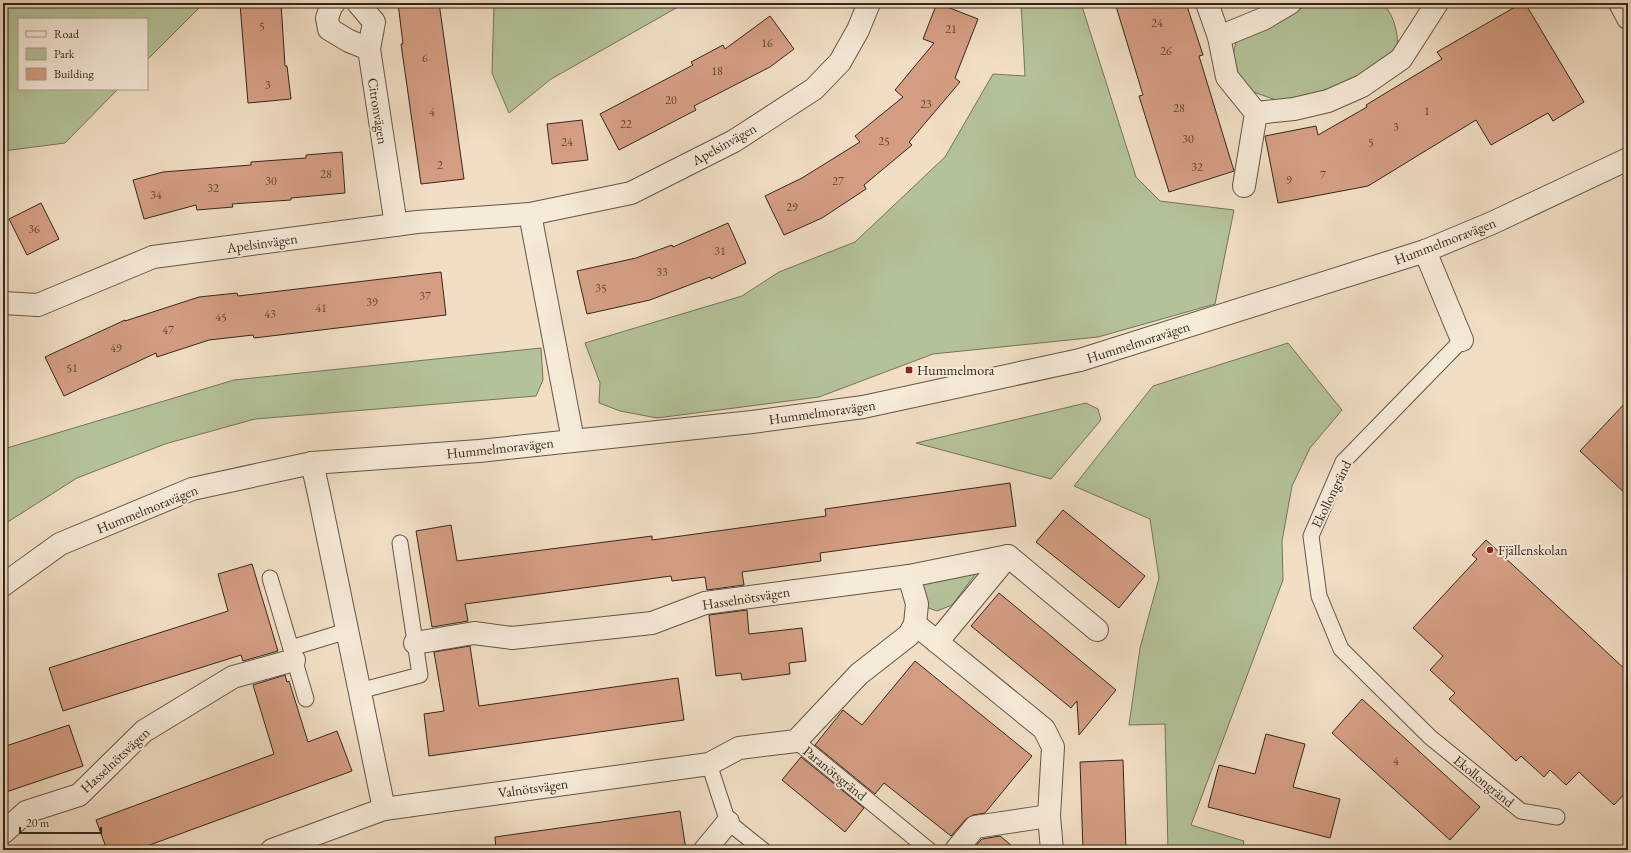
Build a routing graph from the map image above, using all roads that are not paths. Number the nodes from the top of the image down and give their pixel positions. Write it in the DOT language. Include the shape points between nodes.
graph roads {
  1 [pos="333,3"];
  2 [pos="358,3"];
  3 [pos="869,3"];
  4 [pos="1207,3"];
  5 [pos="1290,3"];
  6 [pos="1436,3"];
  7 [pos="1620,3"];
  8 [pos="1628,18"];
  9 [pos="1218,37"];
  10 [pos="369,49"];
  11 [pos="1256,113"];
  12 [pos="1628,158"];
  13 [pos="1244,186"];
  14 [pos="530,214"];
  15 [pos="396,225"];
  16 [pos="1425,251"];
  17 [pos="3,303"];
  18 [pos="1462,340"];
  19 [pos="573,440"];
  20 [pos="312,463"];
  21 [pos="400,543"];
  22 [pos="1008,556"];
  23 [pos="909,576"];
  24 [pos="270,578"];
  25 [pos="3,586"];
  26 [pos="915,624"];
  27 [pos="1097,630"];
  28 [pos="347,631"];
  29 [pos="937,642"];
  30 [pos="415,643"];
  31 [pos="293,654"];
  32 [pos="359,691"];
  33 [pos="306,698"];
  34 [pos="796,741"];
  35 [pos="709,764"];
  36 [pos="384,809"];
  37 [pos="1049,816"];
  38 [pos="1557,817"];
  39 [pos="728,822"];
  40 [pos="3,833"];
  41 [pos="272,850"];
  42 [pos="706,850"];
  43 [pos="762,850"];
  44 [pos="929,850"];
  45 [pos="956,850"];
  46 [pos="1052,850"];
  1 -- 10 [label="street" via="327,18 328,29"];
  2 -- 10 [label="street, Citronvägen" via="374,22"];
  3 -- 14 [label="street, Apelsinvägen" via="858,30 840,62 814,89 734,141 631,193"];
  4 -- 9 [label="street"];
  5 -- 9 [label="street" via="1263,19"];
  6 -- 11 [label="street" via="1401,59 1362,86 1328,101"];
  7 -- 8 [label="street"];
  9 -- 11 [label="street" via="1227,77"];
  10 -- 15 [label="street, Citronvägen"];
  11 -- 13 [label="street"];
  12 -- 16 [label="street, Hummelmoravägen" via="1492,224"];
  14 -- 15 [label="street, Apelsinvägen"];
  14 -- 19 [label="street"];
  15 -- 17 [label="street, Apelsinvägen" via="153,257 38,305"];
  16 -- 18 [label="street, Ekollongränd"];
  16 -- 19 [label="street, Hummelmoravägen" via="1080,360 863,407 752,422"];
  18 -- 38 [label="lane, Ekollongränd" via="1343,462 1311,536 1319,596 1341,649 1430,737 1521,811"];
  19 -- 20 [label="street, Hummelmoravägen" via="479,451"];
  20 -- 25 [label="street, Hummelmoravägen" via="192,489 60,544"];
  20 -- 28 [label="street"];
  21 -- 30 [label="lane"];
  22 -- 23 [label="street, Hasselnötsvägen"];
  22 -- 27 [label="street"];
  22 -- 29 [label="street"];
  23 -- 26 [label="street" via="917,604"];
  23 -- 30 [label="street, Hasselnötsvägen" via="705,602 652,624 512,638 474,633"];
  24 -- 31 [label="lane"];
  26 -- 29 [label="street"];
  26 -- 34 [label="street, Paranötsgränd" via="909,635 859,674"];
  28 -- 31 [label="lane, Hasselnötsvägen"];
  28 -- 32 [label="street"];
  29 -- 37 [label="street" via="1044,729 1053,747"];
  30 -- 32 [label="lane" via="420,674"];
  31 -- 33 [label="lane"];
  31 -- 40 [label="street, Hasselnötsvägen" via="233,677 144,731 79,795 26,812"];
  32 -- 36 [label="street"];
  34 -- 35 [label="street, Valnötsvägen" via="739,748"];
  34 -- 44 [label="lane, Paranötsgränd"];
  35 -- 36 [label="street, Valnötsvägen"];
  35 -- 39 [label="lane"];
  36 -- 41 [label="street, Valnötsvägen"];
  37 -- 45 [label="street" via="975,827"];
  37 -- 46 [label="street"];
  39 -- 42 [label="street"];
  39 -- 43 [label="lane"];
}
